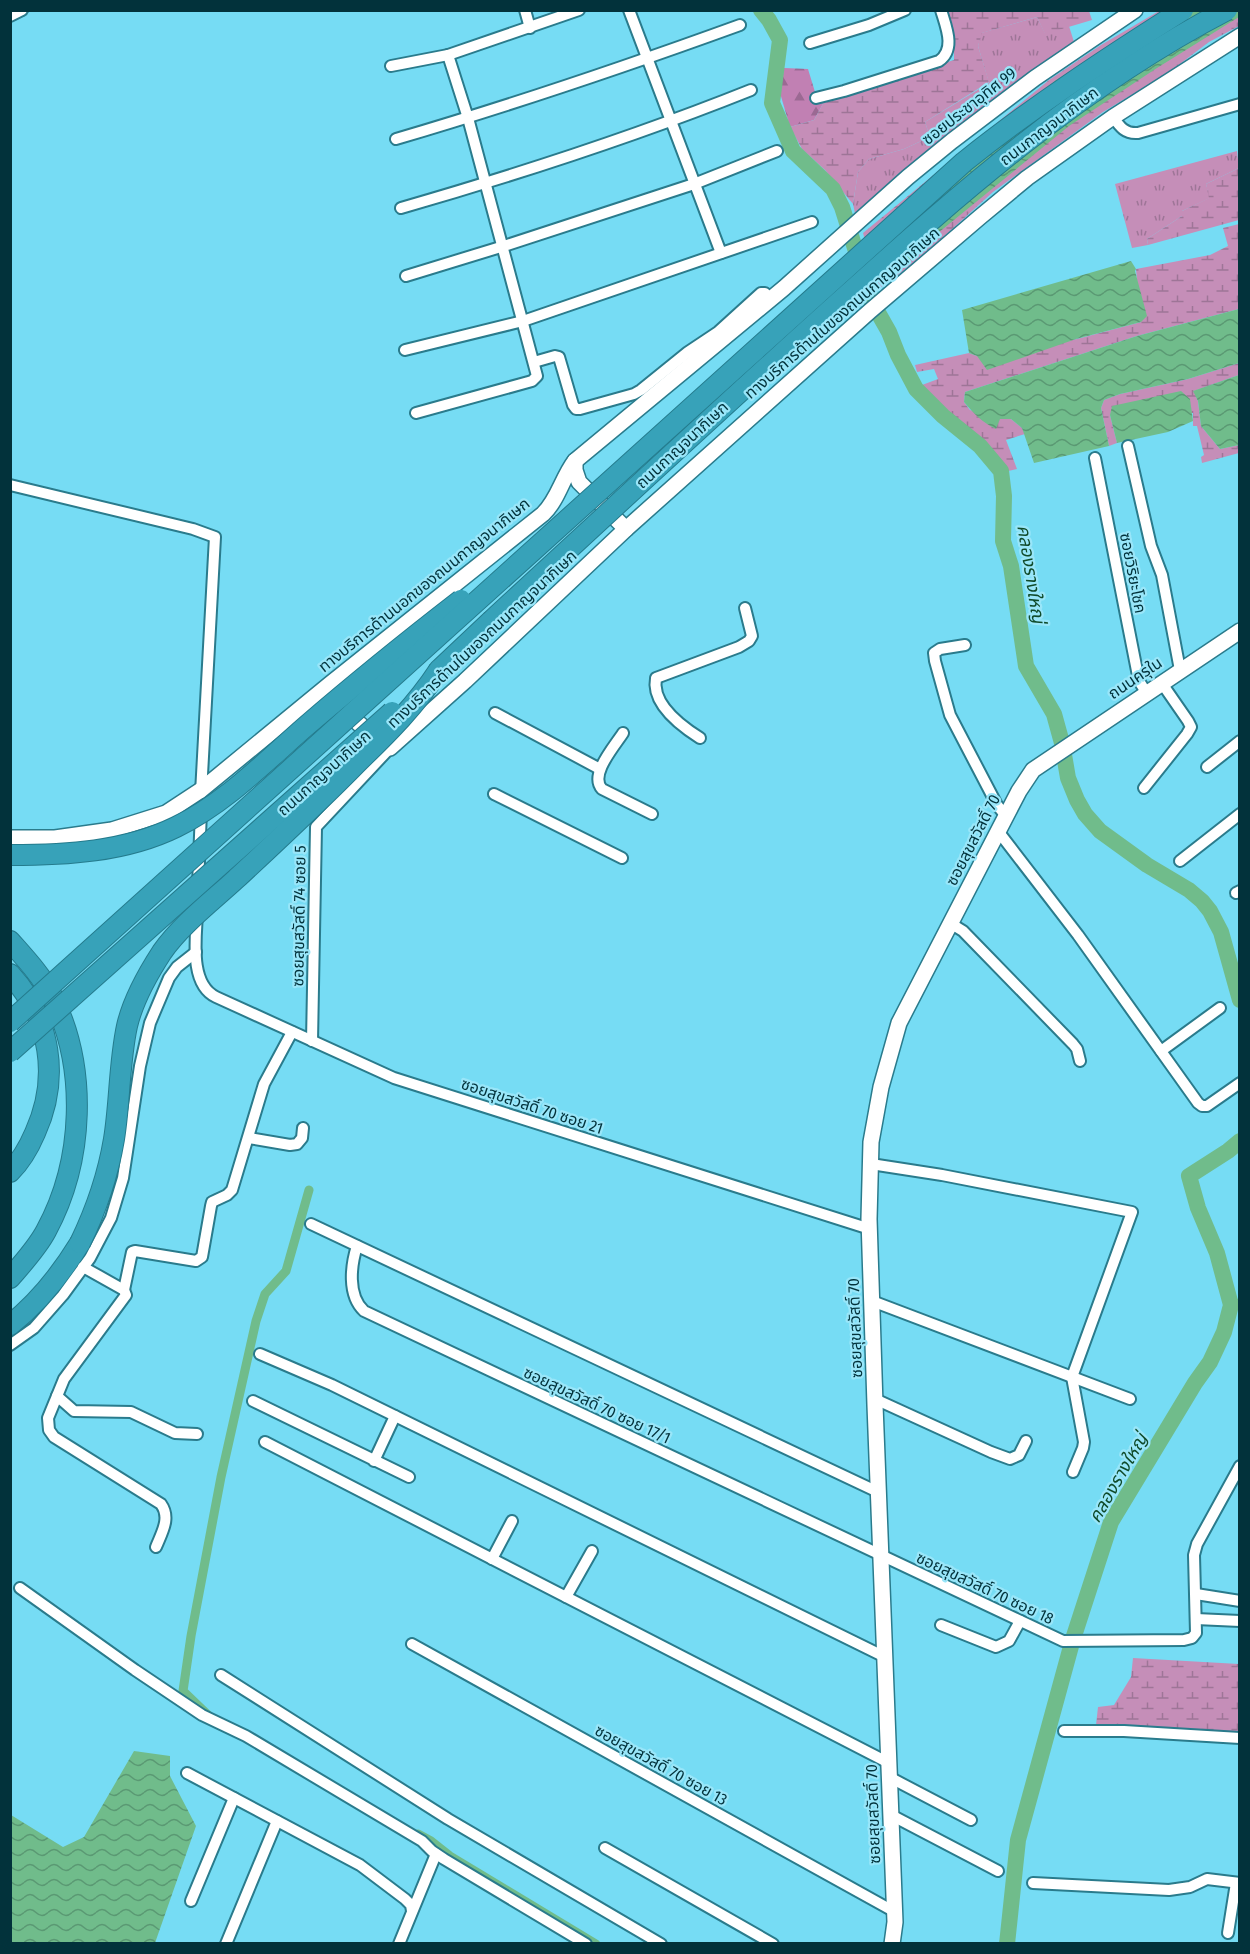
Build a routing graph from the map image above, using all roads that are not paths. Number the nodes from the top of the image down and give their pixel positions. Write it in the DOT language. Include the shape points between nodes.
graph roads {
  1 [pos="22,10"];
  2 [pos="525,10"];
  3 [pos="579,10"];
  4 [pos="629,10"];
  5 [pos="904,10"];
  6 [pos="941,10"];
  7 [pos="1135,10"];
  8 [pos="1183,10"];
  9 [pos="1227,10"];
  10 [pos="10,16"];
  11 [pos="740,25"];
  12 [pos="530,28"];
  13 [pos="1239,36"];
  14 [pos="810,43"];
  15 [pos="448,55"];
  16 [pos="648,59"];
  17 [pos="391,66"];
  18 [pos="751,90"];
  19 [pos="816,98"];
  20 [pos="1239,104"];
  21 [pos="468,117"];
  22 [pos="1113,117"];
  23 [pos="670,122"];
  24 [pos="396,139"];
  25 [pos="777,151"];
  26 [pos="486,183"];
  27 [pos="694,184"];
  28 [pos="401,208"];
  29 [pos="812,222"];
  30 [pos="835,243"];
  31 [pos="504,246"];
  32 [pos="721,253"];
  33 [pos="406,276"];
  34 [pos="523,321"];
  35 [pos="405,350"];
  36 [pos="534,362"];
  37 [pos="644,395"];
  38 [pos="416,413"];
  39 [pos="1128,446"];
  40 [pos="1095,458"];
  41 [pos="575,461"];
  42 [pos="10,485"];
  43 [pos="561,525"];
  44 [pos="626,529"];
  45 [pos="745,608"];
  46 [pos="1239,631"];
  47 [pos="965,645"];
  48 [pos="439,670"];
  49 [pos="1180,670"];
  50 [pos="1161,682"];
  51 [pos="321,691"];
  52 [pos="1146,692"];
  53 [pos="495,713"];
  54 [pos="623,734"];
  55 [pos="700,738"];
  56 [pos="1239,741"];
  57 [pos="390,748"];
  58 [pos="1052,757"];
  59 [pos="1207,767"];
  60 [pos="600,769"];
  61 [pos="1144,788"];
  62 [pos="201,790"];
  63 [pos="494,794"];
  64 [pos="652,814"];
  65 [pos="1239,814"];
  66 [pos="1006,816"];
  67 [pos="998,831"];
  68 [pos="10,838"];
  69 [pos="10,855"];
  70 [pos="622,858"];
  71 [pos="1180,861"];
  72 [pos="950,923"];
  73 [pos="10,941"];
  74 [pos="196,952"];
  75 [pos="10,974"];
  76 [pos="1220,1008"];
  77 [pos="10,1022"];
  78 [pos="292,1032"];
  79 [pos="312,1041"];
  80 [pos="10,1052"];
  81 [pos="1161,1052"];
  82 [pos="1080,1061"];
  83 [pos="1239,1083"];
  84 [pos="303,1128"];
  85 [pos="249,1138"];
  86 [pos="871,1164"];
  87 [pos="10,1172"];
  88 [pos="311,1224"];
  89 [pos="870,1229"];
  90 [pos="357,1246"];
  91 [pos="83,1267"];
  92 [pos="10,1278"];
  93 [pos="124,1290"];
  94 [pos="872,1301"];
  95 [pos="10,1325"];
  96 [pos="10,1345"];
  97 [pos="260,1354"];
  98 [pos="1072,1377"];
  99 [pos="57,1396"];
  100 [pos="875,1398"];
  101 [pos="1130,1399"];
  102 [pos="253,1401"];
  103 [pos="395,1416"];
  104 [pos="197,1434"];
  105 [pos="1026,1441"];
  106 [pos="264,1442"];
  107 [pos="374,1461"];
  108 [pos="1239,1466"];
  109 [pos="1073,1472"];
  110 [pos="410,1478"];
  111 [pos="878,1492"];
  112 [pos="512,1521"];
  113 [pos="156,1547"];
  114 [pos="592,1551"];
  115 [pos="880,1555"];
  116 [pos="492,1559"];
  117 [pos="20,1588"];
  118 [pos="1196,1594"];
  119 [pos="566,1597"];
  120 [pos="1239,1601"];
  121 [pos="1196,1620"];
  122 [pos="1020,1621"];
  123 [pos="1239,1621"];
  124 [pos="941,1625"];
  125 [pos="412,1644"];
  126 [pos="885,1657"];
  127 [pos="221,1674"];
  128 [pos="1064,1731"];
  129 [pos="1239,1738"];
  130 [pos="889,1770"];
  131 [pos="187,1773"];
  132 [pos="234,1798"];
  133 [pos="891,1815"];
  134 [pos="971,1820"];
  135 [pos="277,1821"];
  136 [pos="605,1848"];
  137 [pos="436,1854"];
  138 [pos="998,1871"];
  139 [pos="1033,1883"];
  140 [pos="1238,1883"];
  141 [pos="191,1901"];
  142 [pos="412,1911"];
  143 [pos="895,1912"];
  144 [pos="1228,1933"];
  145 [pos="226,1944"];
  146 [pos="399,1944"];
  147 [pos="586,1944"];
  148 [pos="661,1944"];
  149 [pos="772,1944"];
  150 [pos="892,1944"];
  1 -- 10 [label="street"];
  2 -- 12 [label="street"];
  3 -- 12 [label="street"];
  4 -- 16 [label="street"];
  5 -- 14 [label="street"];
  6 -- 19 [label="street" via="948,50 939,61"];
  7 -- 30 [label="main road, ซอยประชาอุทิศ 99" via="994,108 908,177"];
  8 -- 43 [label="highway, ถนนกาญจนาภิเษก, bridge" via="1097,64 964,162"];
  9 -- 48 [label="highway, ถนนกาญจนาภิเษก, bridge" via="1114,77 1032,137 956,200 739,392"];
  11 -- 16 [label="street"];
  12 -- 15 [label="street"];
  13 -- 22 [label="main road, ทางบริการด้านในของถนนกาญจนาภิเษก"];
  15 -- 17 [label="street"];
  15 -- 21 [label="street"];
  16 -- 21 [label="street"];
  16 -- 23 [label="street"];
  18 -- 23 [label="street"];
  20 -- 22 [label="street" via="1132,134"];
  21 -- 24 [label="street"];
  21 -- 26 [label="street"];
  22 -- 44 [label="main road, ทางบริการด้านในของถนนกาญจนาภิเษก" via="1019,185 875,306"];
  23 -- 26 [label="street"];
  23 -- 27 [label="street"];
  25 -- 27 [label="street"];
  26 -- 28 [label="street"];
  26 -- 31 [label="street"];
  27 -- 31 [label="street"];
  27 -- 32 [label="street"];
  29 -- 32 [label="street"];
  30 -- 37 [label="main road, ทางบริการด้านนอกของถนนกาญจนาภิเษก" via="770,299"];
  31 -- 33 [label="street"];
  31 -- 34 [label="street"];
  32 -- 34 [label="street"];
  34 -- 35 [label="street"];
  34 -- 36 [label="street"];
  36 -- 37 [label="street" via="559,357 576,409 634,393"];
  36 -- 38 [label="street" via="537,376 532,381"];
  37 -- 41 [label="main road, ทางบริการด้านนอกของถนนกาญจนาภิเษก"];
  39 -- 49 [label="street" via="1151,546 1162,575"];
  40 -- 52 [label="street, ซอยวิริยะโชค" via="1139,681"];
  41 -- 44 [label="main road" via="579,482"];
  41 -- 51 [label="main road, ทางบริการด้านนอกของถนนกาญจนาภิเษก" via="548,509"];
  42 -- 62 [label="street" via="215,537"];
  43 -- 69 [label="highway, bridge" via="366,674 207,809 175,828 134,843 92,851"];
  43 -- 77 [label="highway, ถนนกาญจนาภิเษก, bridge"];
  44 -- 57 [label="main road, ทางบริการด้านในของถนนกาญจนาภิเษก"];
  45 -- 55 [label="street" via="752,636 749,641 656,678 654,687 662,705"];
  46 -- 49 [label="main road, ถนนครุใน"];
  47 -- 66 [label="street" via="940,649 934,653 935,661 950,715"];
  48 -- 80 [label="highway, ถนนกาญจนาภิเษก, bridge"];
  48 -- 95 [label="highway, bridge" via="403,718 163,951 148,974 128,1025 114,1139 92,1220 64,1269"];
  49 -- 50 [label="main road, ถนนครุใน"];
  50 -- 52 [label="main road, ถนนครุใน"];
  50 -- 61 [label="street" via="1191,727"];
  51 -- 57 [label="main road"];
  51 -- 62 [label="main road, ทางบริการด้านนอกของถนนกาญจนาภิเษก"];
  52 -- 58 [label="main road, ถนนครุใน"];
  53 -- 60 [label="street"];
  54 -- 60 [label="street"];
  56 -- 59 [label="street"];
  57 -- 79 [label="street, ซอยสุขสวัสดิ์ 74 ซอย 5" via="316,827"];
  58 -- 66 [label="main road, ซอยสุขสวัสดิ์ 70" via="1033,770"];
  60 -- 64 [label="street" via="597,779 602,789"];
  62 -- 68 [label="main road, ทางบริการด้านนอกของถนนกาญจนาภิเษก" via="166,813 112,830 55,838"];
  62 -- 74 [label="street"];
  63 -- 70 [label="street"];
  65 -- 71 [label="street"];
  66 -- 67 [label="main road, ซอยสุขสวัสดิ์ 70"];
  67 -- 72 [label="main road, ซอยสุขสวัสดิ์ 70"];
  67 -- 81 [label="street"];
  72 -- 82 [label="street" via="972,940 1077,1048"];
  72 -- 86 [label="main road, ซอยสุขสวัสดิ์ 70" via="899,1023 881,1087"];
  73 -- 92 [label="highway" via="51,995 71,1052 76,1091 70,1172 59,1204 46,1232"];
  74 -- 78 [label="street, ซอยสุขสวัสดิ์ 70 ซอย 21" via="200,981 210,994"];
  74 -- 91 [label="street" via="169,978 150,1023 123,1178 111,1218"];
  75 -- 87 [label="highway" via="35,1010 48,1045 50,1078 44,1113 29,1146"];
  76 -- 81 [label="street"];
  78 -- 79 [label="street, ซอยสุขสวัสดิ์ 70 ซอย 21"];
  78 -- 85 [label="street" via="264,1084"];
  79 -- 89 [label="street, ซอยสุขสวัสดิ์ 70 ซอย 21" via="394,1078"];
  81 -- 83 [label="street" via="1202,1106"];
  84 -- 85 [label="street" via="297,1144"];
  85 -- 93 [label="street" via="232,1190 212,1202 202,1257 196,1261 132,1252"];
  86 -- 89 [label="main road, ซอยสุขสวัสดิ์ 70"];
  86 -- 98 [label="street" via="1132,1212"];
  88 -- 90 [label="street"];
  89 -- 94 [label="main road, ซอยสุขสวัสดิ์ 70"];
  90 -- 111 [label="street"];
  90 -- 115 [label="street, ซอยสุขสวัสดิ์ 70 ซอย 17/1" via="352,1276 355,1295 364,1311"];
  91 -- 93 [label="street"];
  91 -- 96 [label="street" via="34,1328"];
  93 -- 99 [label="street" via="126,1295 64,1379"];
  94 -- 98 [label="street"];
  94 -- 100 [label="main road, ซอยสุขสวัสดิ์ 70"];
  97 -- 103 [label="street"];
  98 -- 101 [label="street"];
  98 -- 109 [label="street" via="1084,1442"];
  99 -- 104 [label="street" via="74,1411 131,1412 175,1433"];
  99 -- 113 [label="street" via="48,1418 54,1437 161,1504 166,1511 167,1519"];
  100 -- 105 [label="street" via="1010,1459 1019,1455"];
  100 -- 111 [label="main road, ซอยสุขสวัสดิ์ 70"];
  102 -- 107 [label="street"];
  103 -- 107 [label="street"];
  103 -- 126 [label="street"];
  106 -- 116 [label="street"];
  107 -- 110 [label="street"];
  108 -- 118 [label="street" via="1197,1544"];
  111 -- 115 [label="main road, ซอยสุขสวัสดิ์ 70"];
  112 -- 116 [label="street"];
  114 -- 119 [label="street"];
  115 -- 122 [label="street, ซอยสุขสวัสดิ์ 70 ซอย 18"];
  115 -- 126 [label="main road, ซอยสุขสวัสดิ์ 70"];
  116 -- 119 [label="street"];
  117 -- 137 [label="street" via="202,1715 268,1749 422,1841"];
  118 -- 120 [label="street"];
  118 -- 121 [label="street"];
  119 -- 130 [label="street"];
  121 -- 122 [label="street, ซอยสุขสวัสดิ์ 70 ซอย 18" via="1196,1633 1184,1640 1078,1642 1063,1641"];
  121 -- 123 [label="street"];
  122 -- 124 [label="street" via="1009,1641 996,1647"];
  125 -- 143 [label="street, ซอยสุขสวัสดิ์ 70 ซอย 13"];
  126 -- 130 [label="main road, ซอยสุขสวัสดิ์ 70"];
  127 -- 148 [label="street" via="448,1820"];
  128 -- 129 [label="street"];
  130 -- 133 [label="main road, ซอยสุขสวัสดิ์ 70"];
  130 -- 134 [label="street"];
  131 -- 132 [label="street"];
  132 -- 135 [label="street"];
  132 -- 141 [label="street"];
  133 -- 138 [label="street"];
  133 -- 143 [label="main road, ซอยสุขสวัสดิ์ 70"];
  135 -- 142 [label="street" via="360,1865 405,1899"];
  135 -- 145 [label="street"];
  136 -- 149 [label="street"];
  137 -- 142 [label="street"];
  137 -- 147 [label="street"];
  139 -- 140 [label="street" via="1168,1890 1190,1887 1207,1879"];
  140 -- 144 [label="street"];
  142 -- 146 [label="street"];
  143 -- 150 [label="main road, ซอยสุขสวัสดิ์ 70"];
}
